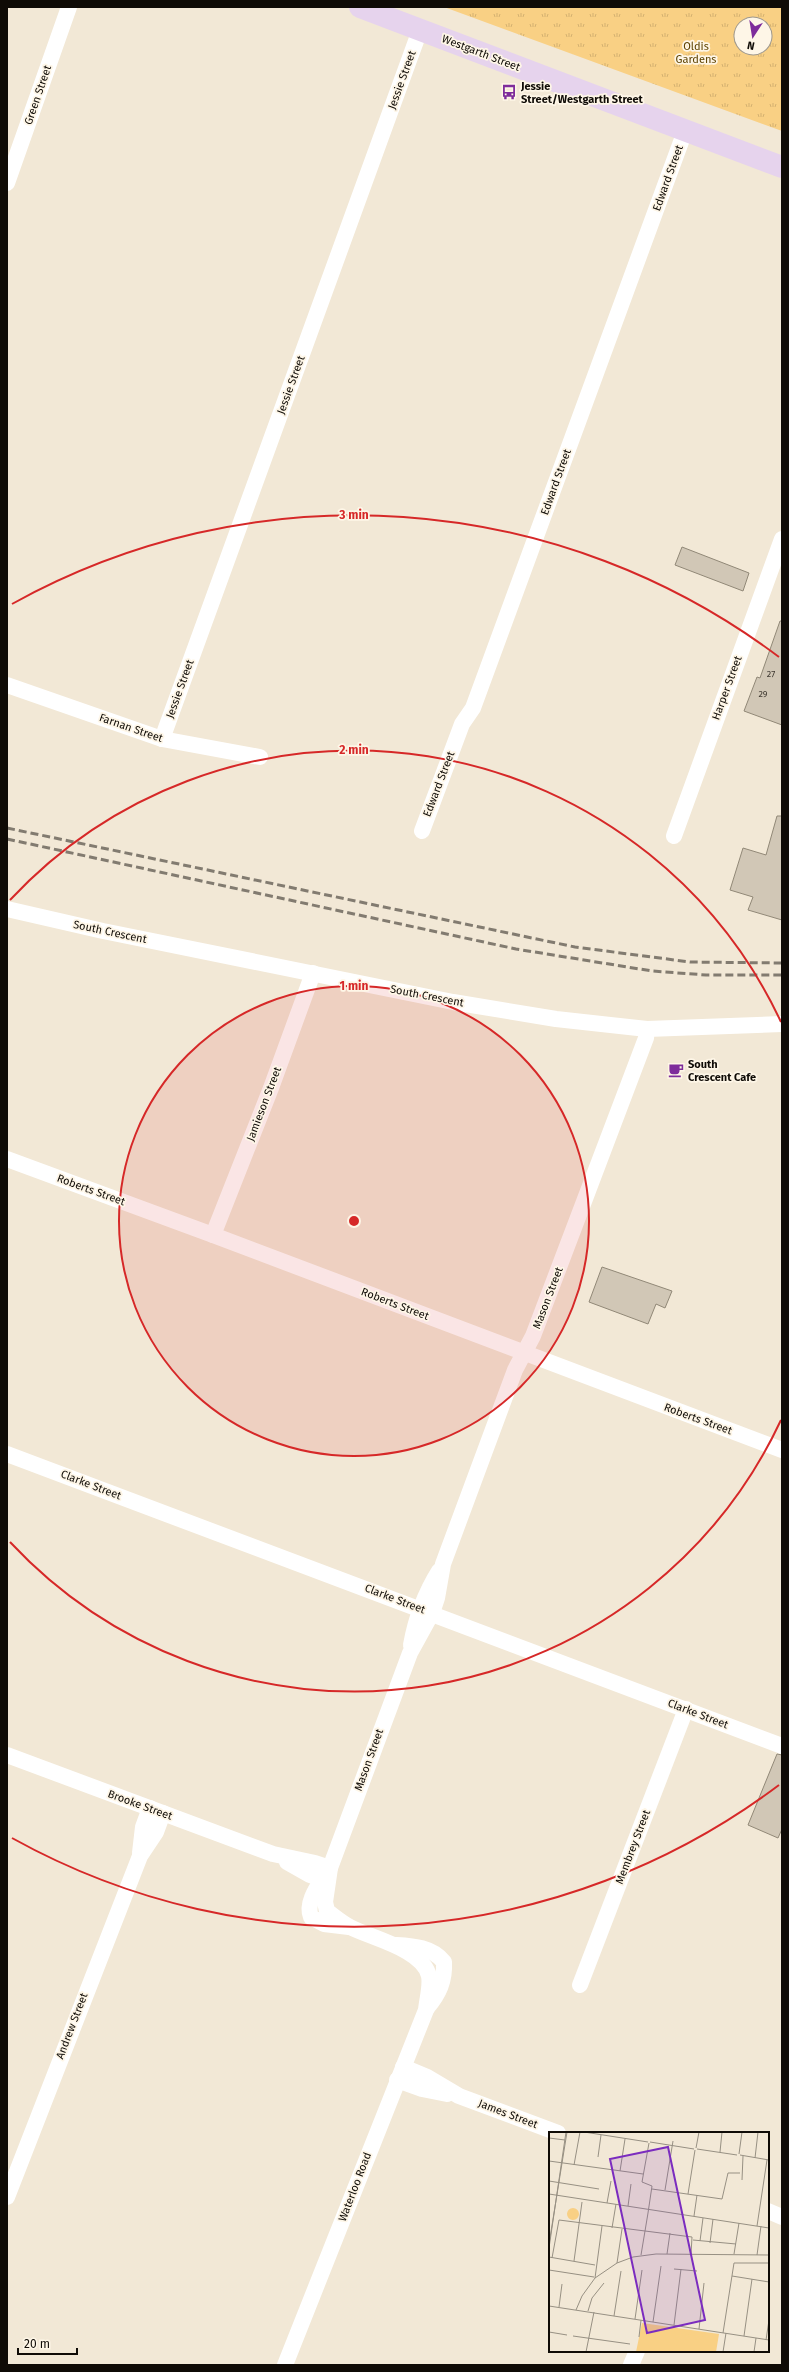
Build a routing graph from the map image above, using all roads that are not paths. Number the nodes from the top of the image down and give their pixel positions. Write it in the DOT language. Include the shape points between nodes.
graph roads {
  1 [pos="68,7"];
  2 [pos="360,7"];
  3 [pos="420,30"];
  4 [pos="685,131"];
  5 [pos="782,167"];
  6 [pos="7,183"];
  7 [pos="782,539"];
  8 [pos="7,684"];
  9 [pos="162,739"];
  10 [pos="260,757"];
  11 [pos="422,830"];
  12 [pos="674,836"];
  13 [pos="7,909"];
  14 [pos="313,973"];
  15 [pos="782,1024"];
  16 [pos="647,1029"];
  17 [pos="7,1159"];
  18 [pos="213,1234"];
  19 [pos="524,1352"];
  20 [pos="782,1450"];
  21 [pos="7,1454"];
  22 [pos="426,1611"];
  23 [pos="686,1709"];
  24 [pos="782,1746"];
  25 [pos="7,1755"];
  26 [pos="157,1811"];
  27 [pos="326,1876"];
  28 [pos="325,1907"];
  29 [pos="309,1913"];
  30 [pos="350,1927"];
  31 [pos="580,1985"];
  32 [pos="400,2074"];
  33 [pos="555,2132"];
  34 [pos="7,2197"];
  35 [pos="769,2211"];
  36 [pos="782,2216"];
  37 [pos="637,2352"];
  38 [pos="285,2365"];
  39 [pos="631,2365"];
  1 -- 6 [label="street, Green Street"];
  2 -- 3 [label="main road, Westgarth Street"];
  3 -- 4 [label="main road, Westgarth Street"];
  3 -- 9 [label="street, Jessie Street"];
  4 -- 5 [label="main road, Westgarth Street"];
  4 -- 11 [label="street, Edward Street" via="473,708 462,724"];
  7 -- 12 [label="street, Harper Street"];
  8 -- 9 [label="street, Farnan Street"];
  9 -- 10 [label="street, Farnan Street"];
  13 -- 14 [label="street, South Crescent"];
  14 -- 16 [label="street, South Crescent" via="453,1002 556,1019"];
  14 -- 18 [label="street, Jamieson Street" via="274,1081"];
  15 -- 16 [label="street, South Crescent"];
  16 -- 19 [label="street, Mason Street" via="646,1038 536,1328"];
  17 -- 18 [label="street, Roberts Street"];
  18 -- 19 [label="street, Roberts Street"];
  19 -- 20 [label="street, Roberts Street"];
  19 -- 22 [label="street, Mason Street" via="443,1564 425,1593"];
  21 -- 22 [label="street, Clarke Street"];
  22 -- 23 [label="street, Clarke Street"];
  22 -- 27 [label="street, Mason Street" via="415,1623 410,1653"];
  23 -- 24 [label="street, Clarke Street"];
  23 -- 31 [label="street, Membrey Street"];
  25 -- 26 [label="street, Brooke Street"];
  26 -- 27 [label="street, Brooke Street"];
  26 -- 34 [label="street, Andrew Street" via="156,1832 140,1856"];
  27 -- 28 [label="street, Mason Street"];
  27 -- 29 [label="street, Mason Street" via="312,1899"];
  28 -- 30 [label="street, Waterloo Road"];
  29 -- 30 [label="street, Waterloo Road" via="316,1921 324,1924"];
  30 -- 32 [label="street, Waterloo Road" via="396,1945 420,1961 426,1969 429,1983 426,2010"];
  32 -- 33 [label="street, James Street" via="426,2077 459,2096"];
  32 -- 38 [label="street, Waterloo Road"];
  35 -- 36 [label="street"];
  37 -- 39 [label="street"];
}
